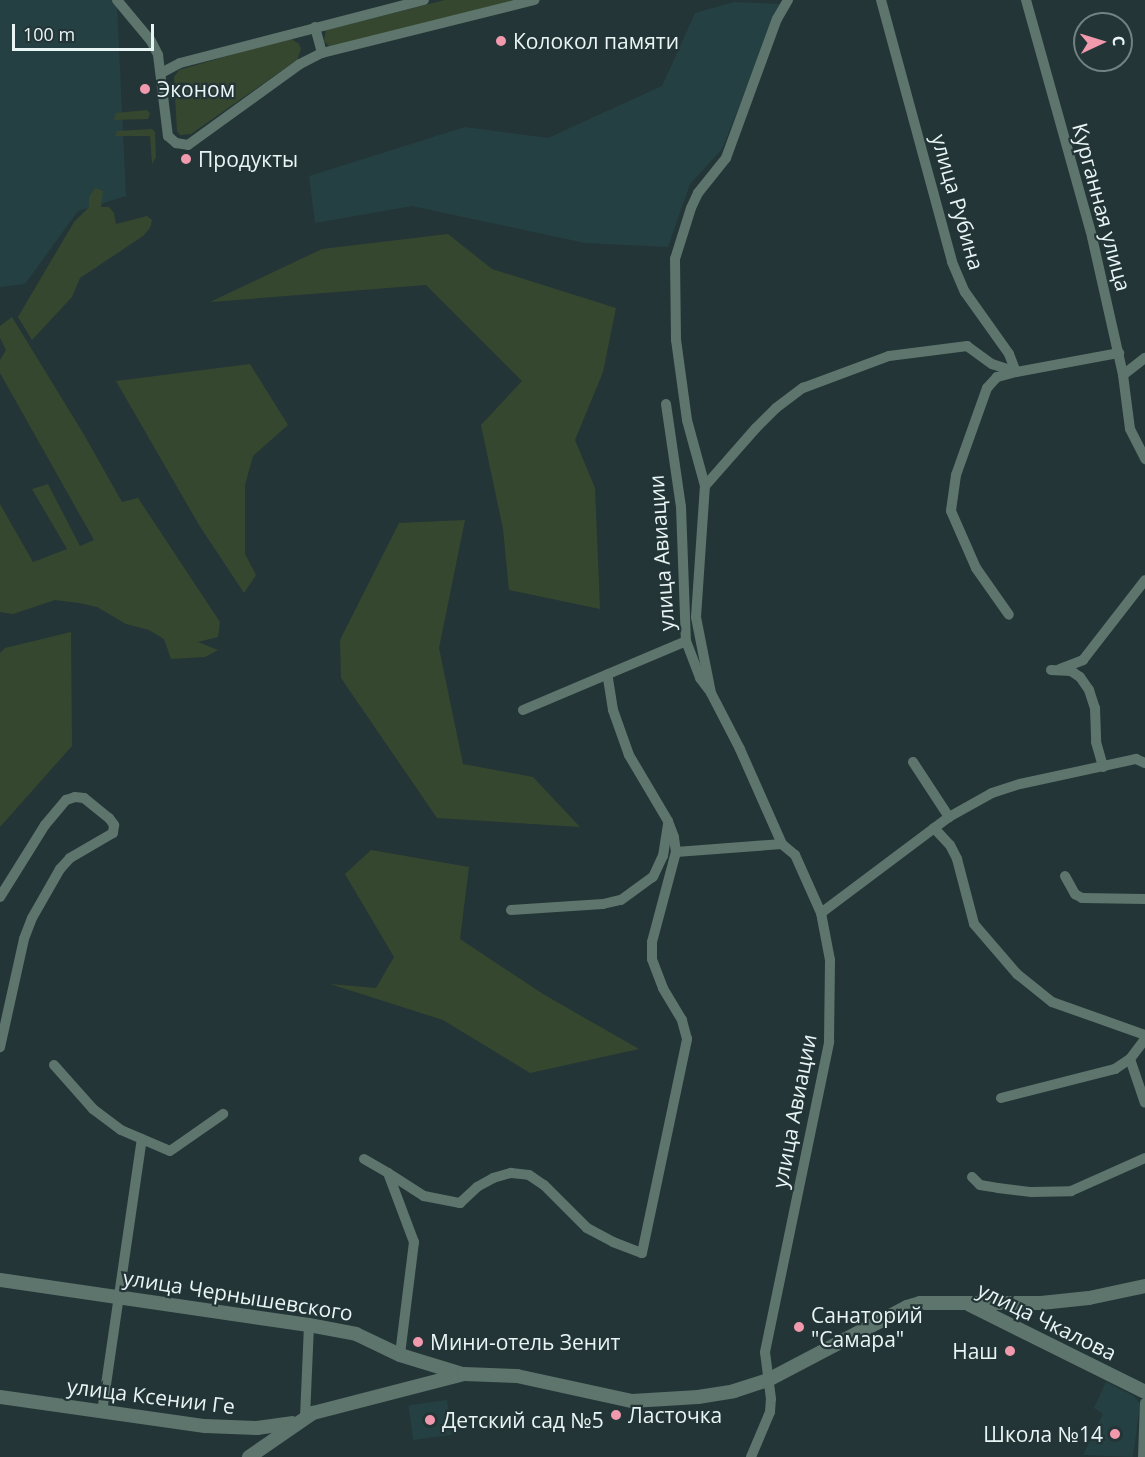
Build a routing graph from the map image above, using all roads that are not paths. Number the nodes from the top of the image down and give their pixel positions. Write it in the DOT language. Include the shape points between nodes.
graph roads {
  1 [pos="117,0"];
  2 [pos="424,0"];
  3 [pos="536,0"];
  4 [pos="788,0"];
  5 [pos="881,0"];
  6 [pos="1026,0"];
  7 [pos="315,27"];
  8 [pos="322,53"];
  9 [pos="163,72"];
  10 [pos="1119,353"];
  11 [pos="1145,358"];
  12 [pos="1016,372"];
  13 [pos="1123,375"];
  14 [pos="666,404"];
  15 [pos="1145,459"];
  16 [pos="705,486"];
  17 [pos="1145,580"];
  18 [pos="1009,615"];
  19 [pos="686,641"];
  20 [pos="607,674"];
  21 [pos="711,693"];
  22 [pos="523,710"];
  23 [pos="913,762"];
  24 [pos="1145,763"];
  25 [pos="1103,767"];
  26 [pos="949,817"];
  27 [pos="668,821"];
  28 [pos="934,828"];
  29 [pos="782,844"];
  30 [pos="676,852"];
  31 [pos="1065,876"];
  32 [pos="0,897"];
  33 [pos="1145,898"];
  34 [pos="511,910"];
  35 [pos="821,913"];
  36 [pos="1145,1037"];
  37 [pos="0,1047"];
  38 [pos="1130,1059"];
  39 [pos="54,1065"];
  40 [pos="1001,1098"];
  41 [pos="1145,1103"];
  42 [pos="223,1114"];
  43 [pos="142,1138"];
  44 [pos="1145,1158"];
  45 [pos="364,1159"];
  46 [pos="388,1173"];
  47 [pos="972,1177"];
  48 [pos="0,1280"];
  49 [pos="1145,1286"];
  50 [pos="119,1297"];
  51 [pos="965,1303"];
  52 [pos="309,1325"];
  53 [pos="400,1355"];
  54 [pos="464,1374"];
  55 [pos="768,1380"];
  56 [pos="1145,1392"];
  57 [pos="0,1397"];
  58 [pos="1145,1403"];
  59 [pos="102,1412"];
  60 [pos="301,1420"];
  61 [pos="249,1457"];
  62 [pos="751,1457"];
  63 [pos="1143,1457"];
  1 -- 9 [label="street" via="151,41"];
  2 -- 7 [label="street"];
  3 -- 8 [label="street"];
  4 -- 16 [label="street, улица Авиации" via="780,11 726,158 698,193 675,259 676,340 687,420"];
  5 -- 12 [label="street, улица Рубина" via="952,262 965,292 1009,354"];
  6 -- 10 [label="street, Курганная улица" via="1092,237"];
  7 -- 8 [label="street"];
  7 -- 9 [label="street" via="180,63"];
  8 -- 9 [label="street" via="300,64 188,145 176,143 168,136"];
  10 -- 12 [label="street"];
  10 -- 13 [label="street, Курганная улица"];
  11 -- 13 [label="street"];
  12 -- 16 [label="street" via="992,364 967,346 871,362 803,387 732,452"];
  12 -- 18 [label="street" via="997,377 987,388 956,475 951,511 976,568"];
  13 -- 15 [label="street, Курганная улица" via="1130,429"];
  14 -- 19 [label="street, улица Авиации" via="681,507"];
  16 -- 21 [label="street, улица Авиации" via="696,617"];
  17 -- 25 [label="street" via="1083,660 1055,670 1080,677 1089,690"];
  19 -- 20 [label="street"];
  19 -- 21 [label="street, улица Авиации" via="700,678"];
  20 -- 22 [label="street"];
  20 -- 27 [label="street" via="613,710 629,754"];
  21 -- 29 [label="street, улица Авиации"];
  23 -- 26 [label="street"];
  24 -- 25 [label="street" via="1136,759"];
  25 -- 26 [label="street" via="992,793"];
  26 -- 28 [label="street"];
  27 -- 30 [label="street"];
  27 -- 34 [label="street" via="663,856 653,877 621,900"];
  28 -- 35 [label="street"];
  28 -- 36 [label="street" via="957,859 974,924 1017,974 1052,1002"];
  29 -- 30 [label="street"];
  29 -- 35 [label="street, улица Авиации" via="795,855"];
  30 -- 46 [label="street" via="652,942 652,959 682,1020 687,1039 642,1253 587,1227 529,1175 511,1173 493,1178 460,1203 424,1196"];
  31 -- 33 [label="street" via="1075,894 1082,898"];
  32 -- 37 [label="street" via="45,825 66,800 84,798 110,818 113,833 69,858 33,918 24,939"];
  35 -- 55 [label="street, улица Авиации" via="830,960 829,1042 765,1352"];
  36 -- 38 [label="street"];
  38 -- 40 [label="street" via="1115,1069"];
  38 -- 41 [label="street"];
  39 -- 43 [label="street" via="93,1109 121,1130"];
  42 -- 43 [label="street" via="170,1151"];
  43 -- 50 [label="street"];
  44 -- 47 [label="street" via="1071,1191 998,1188 980,1185"];
  45 -- 46 [label="street"];
  46 -- 53 [label="street" via="414,1242"];
  48 -- 50 [label="street, улица Чернышевского"];
  49 -- 51 [label="street" via="1041,1303"];
  50 -- 52 [label="street, улица Чернышевского"];
  50 -- 59 [label="street"];
  51 -- 55 [label="street, улица Чкалова" via="907,1307"];
  51 -- 56 [label="street, улица Чкалова"];
  52 -- 53 [label="street, улица Чернышевского" via="356,1334"];
  52 -- 60 [label="street"];
  53 -- 54 [label="street, улица Чернышевского"];
  54 -- 55 [label="street, улица Чкалова" via="517,1376 632,1401 698,1397"];
  54 -- 60 [label="street, улица Чкалова"];
  55 -- 62 [label="street, улица Авиации" via="770,1412"];
  57 -- 59 [label="street, улица Ксении Ге"];
  58 -- 63 [label="street"];
  59 -- 60 [label="street, улица Ксении Ге" via="237,1428 274,1427"];
  60 -- 61 [label="street, улица Чкалова"];
}
